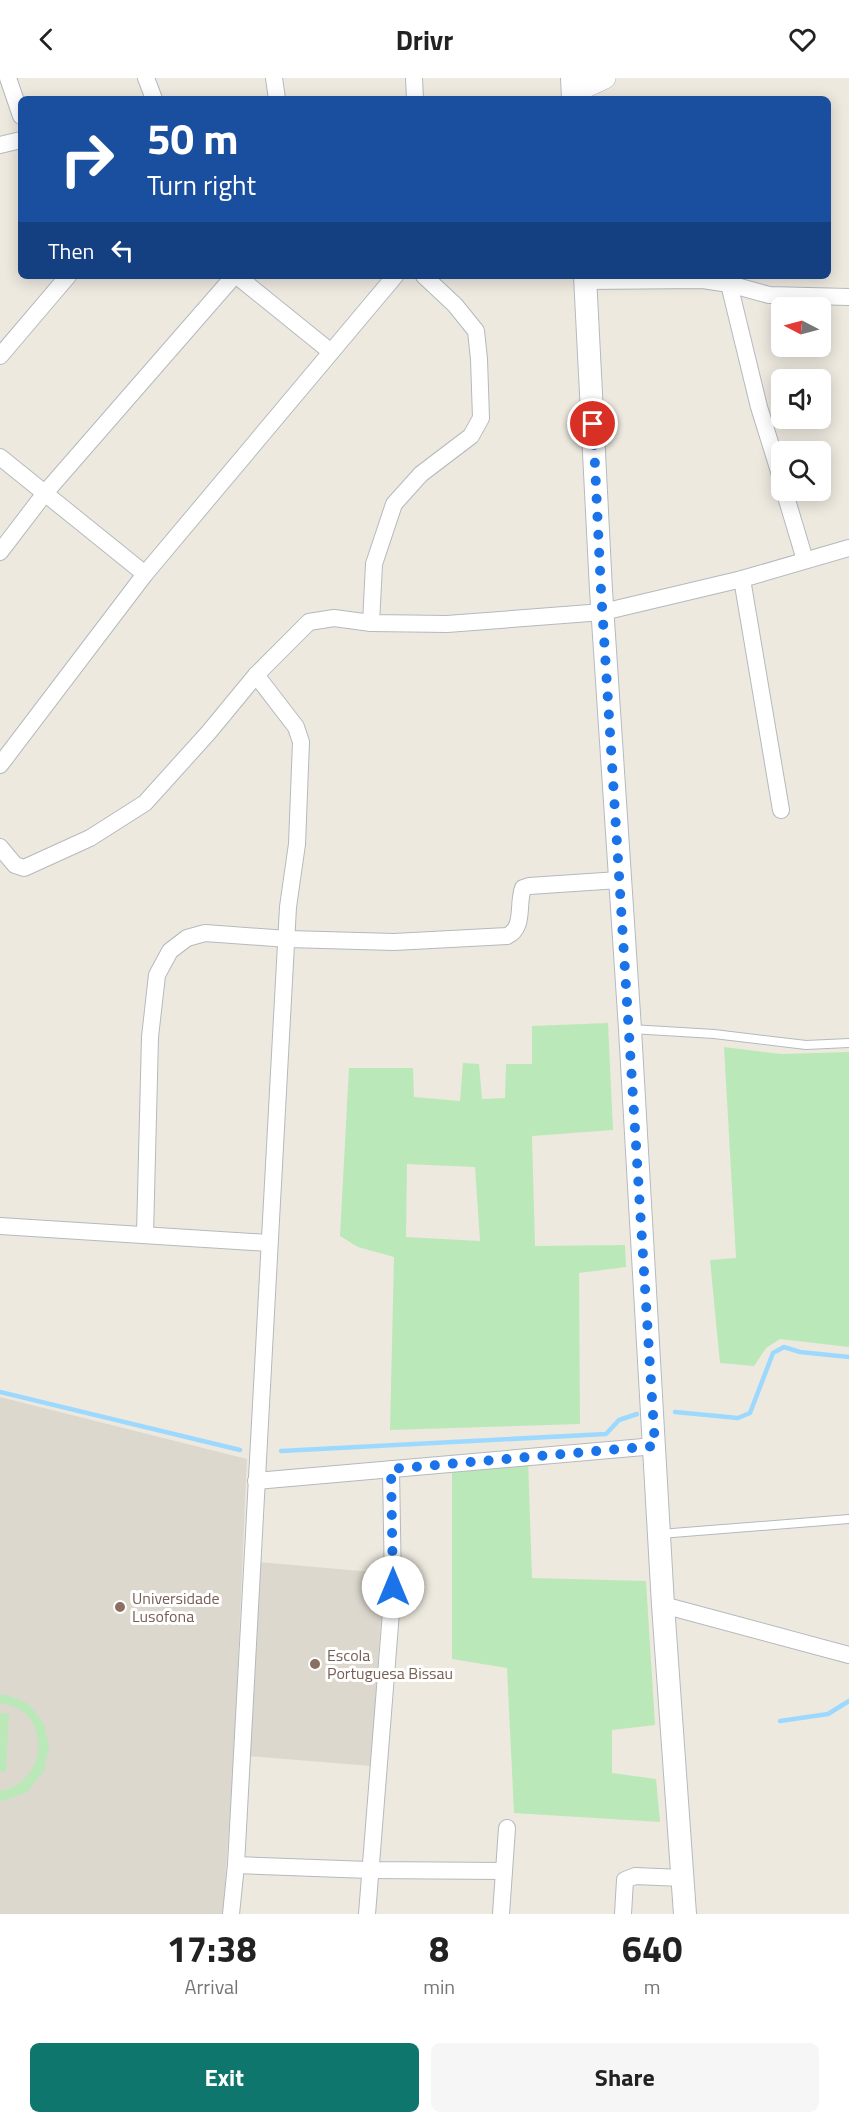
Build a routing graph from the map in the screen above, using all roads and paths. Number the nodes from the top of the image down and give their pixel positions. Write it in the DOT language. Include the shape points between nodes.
graph roads {
  1 [pos="8,78"];
  2 [pos="146,78"];
  3 [pos="274,78"];
  4 [pos="414,78"];
  5 [pos="605,78"];
  6 [pos="571,92"];
  7 [pos="153,96"];
  8 [pos="277,96"];
  9 [pos="415,96"];
  10 [pos="18,107"];
  11 [pos="18,141"];
  12 [pos="0,145"];
  13 [pos="65,279"];
  14 [pos="232,279"];
  15 [pos="239,279"];
  16 [pos="392,279"];
  17 [pos="427,279"];
  18 [pos="586,279"];
  19 [pos="729,284"];
  20 [pos="849,297"];
  21 [pos="331,352"];
  22 [pos="0,356"];
  23 [pos="771,446"];
  24 [pos="0,457"];
  25 [pos="45,494"];
  26 [pos="787,501"];
  27 [pos="849,548"];
  28 [pos="0,552"];
  29 [pos="806,560"];
  30 [pos="145,574"];
  31 [pos="742,579"];
  32 [pos="603,612"];
  33 [pos="371,623"];
  34 [pos="256,675"];
  35 [pos="0,765"];
  36 [pos="781,810"];
  37 [pos="0,847"];
  38 [pos="619,880"];
  39 [pos="288,939"];
  40 [pos="630,1029"];
  41 [pos="849,1043"];
  42 [pos="0,1226"];
  43 [pos="145,1233"];
  44 [pos="269,1243"];
  45 [pos="655,1446"];
  46 [pos="391,1469"];
  47 [pos="256,1481"];
  48 [pos="849,1519"];
  49 [pos="659,1534"];
  50 [pos="663,1605"];
  51 [pos="849,1656"];
  52 [pos="507,1828"];
  53 [pos="236,1865"];
  54 [pos="369,1870"];
  55 [pos="504,1871"];
  56 [pos="682,1878"];
  57 [pos="231,1914"];
  58 [pos="367,1914"];
  59 [pos="501,1914"];
  60 [pos="623,1914"];
  61 [pos="685,1914"];
  1 -- 10 [label="street"];
  2 -- 7 [label="street"];
  3 -- 8 [label="street"];
  4 -- 9 [label="street"];
  5 -- 6 [label="street"];
  11 -- 12 [label="street"];
  13 -- 22 [label="street"];
  14 -- 25 [label="street"];
  15 -- 21 [label="street"];
  16 -- 21 [label="street"];
  17 -- 33 [label="street" via="476,331 481,418 471,436 421,474 394,504 374,564"];
  18 -- 19 [label="street" via="703,280"];
  18 -- 32 [label="main road"];
  19 -- 20 [label="street" via="769,295"];
  19 -- 23 [label="street"];
  21 -- 30 [label="street"];
  24 -- 25 [label="street"];
  25 -- 28 [label="street"];
  25 -- 30 [label="street"];
  26 -- 29 [label="street"];
  27 -- 29 [label="street"];
  29 -- 31 [label="street"];
  30 -- 35 [label="street"];
  31 -- 32 [label="street"];
  31 -- 36 [label="street"];
  32 -- 33 [label="street" via="447,624"];
  32 -- 38 [label="main road"];
  33 -- 34 [label="street" via="334,618 309,622"];
  34 -- 37 [label="street" via="145,803 90,838 24,868 15,865"];
  34 -- 39 [label="street" via="296,727 301,742"];
  38 -- 39 [label="street" via="523,888 518,927 507,936 394,942"];
  38 -- 40 [label="main road"];
  39 -- 43 [label="street" via="205,933 187,938 170,951 157,975 150,1037"];
  39 -- 44 [label="street"];
  40 -- 41 [label="lane" via="806,1044"];
  40 -- 45 [label="main road"];
  42 -- 43 [label="street"];
  43 -- 44 [label="street"];
  44 -- 47 [label="street"];
  45 -- 46 [label="street"];
  45 -- 49 [label="main road"];
  46 -- 47 [label="street"];
  46 -- 54 [label="street" via="393,1587"];
  47 -- 53 [label="street"];
  48 -- 49 [label="lane"];
  49 -- 50 [label="main road"];
  50 -- 51 [label="street"];
  50 -- 56 [label="main road"];
  52 -- 55 [label="street"];
  53 -- 54 [label="street"];
  53 -- 57 [label="street"];
  54 -- 55 [label="street"];
  54 -- 58 [label="street"];
  55 -- 59 [label="street"];
  56 -- 60 [label="street" via="635,1876 625,1880"];
  56 -- 61 [label="main road"];
}
